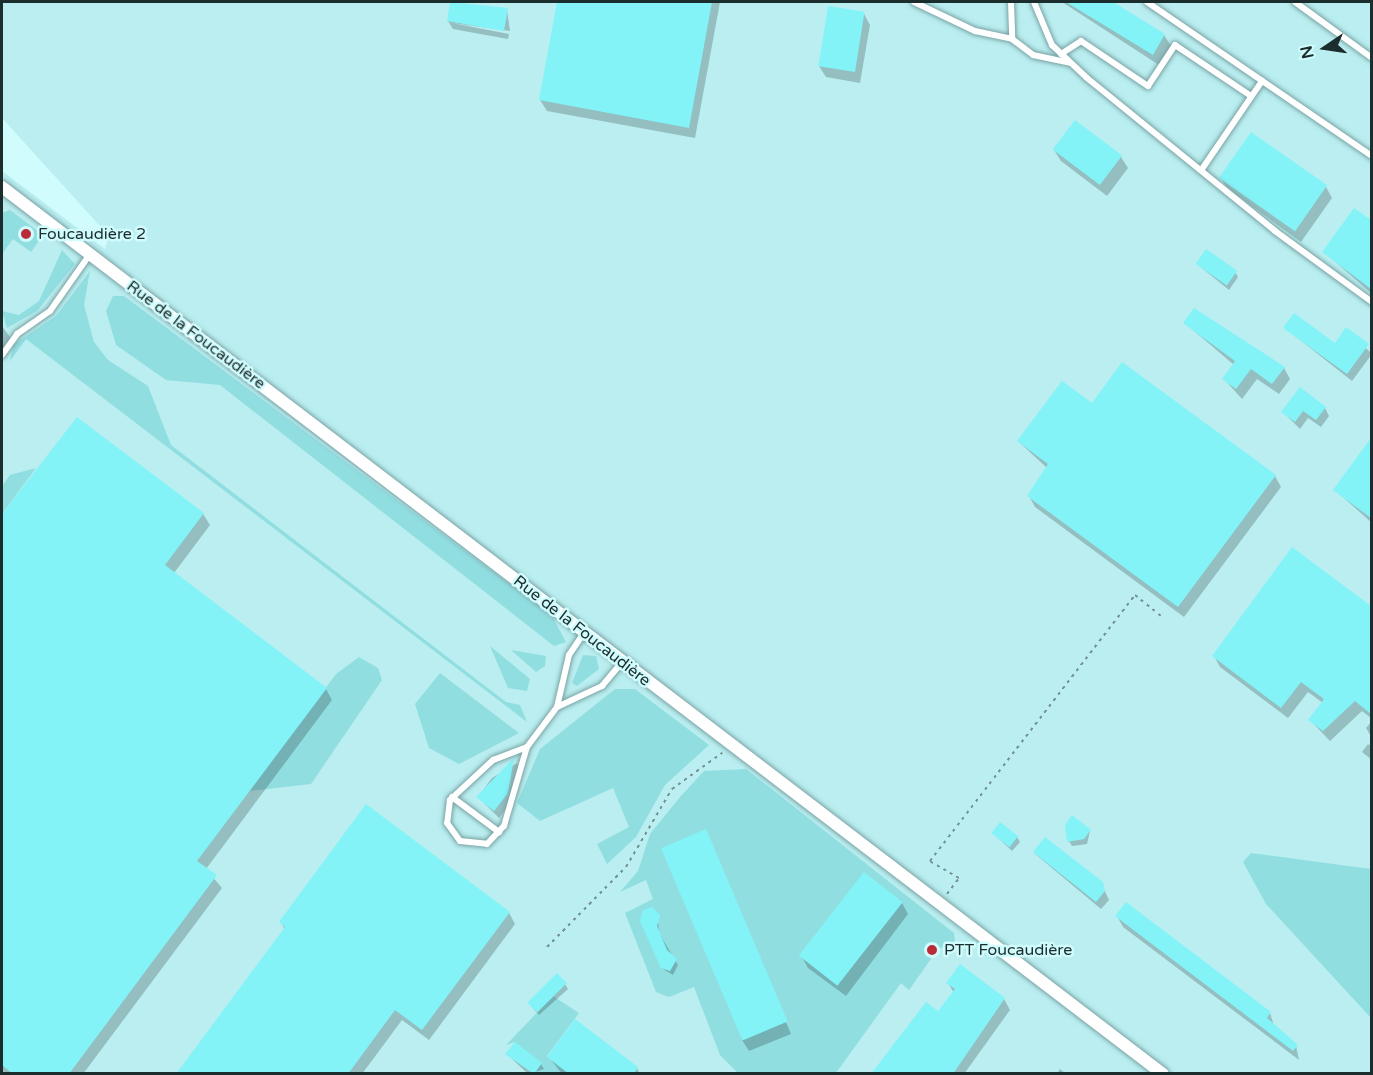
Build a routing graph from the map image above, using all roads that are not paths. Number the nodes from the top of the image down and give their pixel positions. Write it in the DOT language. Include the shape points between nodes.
graph roads {
  1 [pos="914,2"];
  2 [pos="1011,2"];
  3 [pos="1034,2"];
  4 [pos="1147,2"];
  5 [pos="1295,2"];
  6 [pos="1011,39"];
  7 [pos="1061,54"];
  8 [pos="1371,58"];
  9 [pos="1071,63"];
  10 [pos="1263,81"];
  11 [pos="1251,96"];
  12 [pos="1371,156"];
  13 [pos="1202,169"];
  14 [pos="2,187"];
  15 [pos="90,254"];
  16 [pos="1371,302"];
  17 [pos="2,355"];
  18 [pos="584,633"];
  19 [pos="622,662"];
  20 [pos="557,707"];
  21 [pos="527,747"];
  22 [pos="452,796"];
  23 [pos="499,832"];
  24 [pos="1163,1074"];
  1 -- 6 [label="lane" via="975,31"];
  2 -- 6 [label="lane"];
  3 -- 7 [label="lane" via="1040,23"];
  4 -- 10 [label="lane"];
  5 -- 8 [label="lane"];
  6 -- 9 [label="lane" via="1034,55"];
  7 -- 9 [label="lane"];
  7 -- 11 [label="lane" via="1081,41 1148,86 1175,45"];
  9 -- 13 [label="lane"];
  10 -- 11 [label="lane"];
  10 -- 12 [label="lane"];
  11 -- 13 [label="lane"];
  13 -- 16 [label="lane"];
  14 -- 15 [label="street, Rue de la Foucaudière"];
  15 -- 17 [label="lane" via="50,311 17,334"];
  15 -- 18 [label="street, Rue de la Foucaudière"];
  18 -- 19 [label="street, Rue de la Foucaudière"];
  18 -- 20 [label="lane" via="569,655"];
  19 -- 20 [label="lane" via="602,686"];
  19 -- 24 [label="street, Rue de la Foucaudière"];
  20 -- 21 [label="lane"];
  21 -- 22 [label="lane" via="493,760"];
  21 -- 23 [label="lane"];
  22 -- 23 [label="lane"];
  22 -- 23 [label="lane" via="447,823 460,841 487,844"];
}
